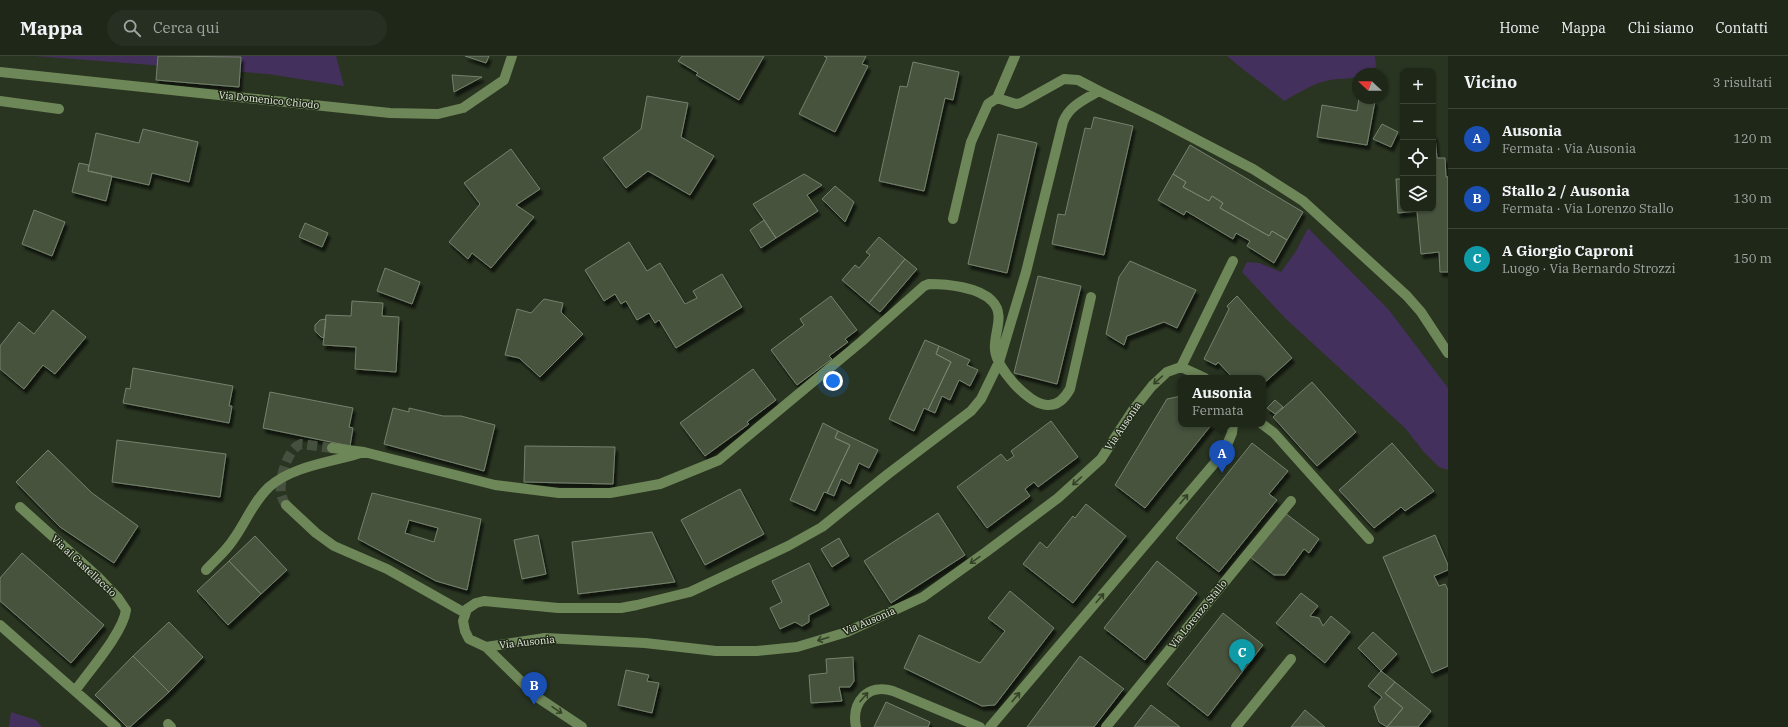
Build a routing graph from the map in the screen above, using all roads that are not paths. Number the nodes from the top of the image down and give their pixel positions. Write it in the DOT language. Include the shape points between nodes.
graph roads {
  1 [pos="512,56"];
  2 [pos="1015,56"];
  3 [pos="0,72"];
  4 [pos="1099,91"];
  5 [pos="997,98"];
  6 [pos="0,101"];
  7 [pos="59,109"];
  8 [pos="953,219"];
  9 [pos="1233,261"];
  10 [pos="1091,297"];
  11 [pos="1448,353"];
  12 [pos="999,362"];
  13 [pos="1180,367"];
  14 [pos="1198,375"];
  15 [pos="1233,427"];
  16 [pos="1266,427"];
  17 [pos="332,448"];
  18 [pos="364,452"];
  19 [pos="1291,501"];
  20 [pos="286,505"];
  21 [pos="20,507"];
  22 [pos="1369,538"];
  23 [pos="206,570"];
  24 [pos="464,613"];
  25 [pos="0,625"];
  26 [pos="486,647"];
  27 [pos="1291,659"];
  28 [pos="75,691"];
  29 [pos="116,727"];
  30 [pos="582,727"];
  31 [pos="856,727"];
  32 [pos="980,727"];
  33 [pos="990,727"];
  34 [pos="1106,727"];
  35 [pos="1236,727"];
  1 -- 3 [label="street, Via Domenico Chiodo" via="504,80 463,108 438,114 390,113"];
  2 -- 5 [label="street"];
  4 -- 5 [label="street" via="1069,78 1020,103"];
  4 -- 11 [label="street" via="1253,169 1303,201 1406,296 1421,312"];
  4 -- 12 [label="street" via="1073,107 1063,122 1026,272"];
  5 -- 8 [label="street" via="988,104 971,142"];
  6 -- 7 [label="street"];
  9 -- 13 [label="street"];
  10 -- 12 [label="street" via="1070,389 1061,401 1048,405 1031,399 1008,376"];
  12 -- 18 [label="street" via="994,351 999,316 993,301 973,289 929,284 719,460 660,484 610,493 559,493 495,485"];
  12 -- 24 [label="street" via="971,411 822,527 788,546 690,592 621,608 558,608 484,601 473,605"];
  13 -- 14 [label="street"];
  13 -- 26 [label="street, Via Ausonia, one-way" via="1167,372 1152,386 1101,459 1058,498 922,597 847,632 797,647 757,651 716,651 645,643 546,638"];
  33 -- 15 [label="street, one-way" via="1224,452"];
  16 -- 22 [label="street" via="1274,432"];
  17 -- 18 [label="street"];
  18 -- 23 [label="street" via="300,470 270,486 257,499 232,542"];
  19 -- 34 [label="street, Via Lorenzo Stallo"];
  20 -- 24 [label="street" via="334,546 387,569"];
  21 -- 28 [label="street, Via al Castellaccio" via="98,577 126,610 125,620 118,632"];
  24 -- 26 [label="street, Via Ausonia" via="466,635"];
  25 -- 28 [label="street"];
  26 -- 30 [label="street, one-way" via="537,697"];
  27 -- 35 [label="street"];
  28 -- 29 [label="street"];
  31 -- 32 [label="street, one-way" via="855,712 858,704 866,693 880,688"];
}
